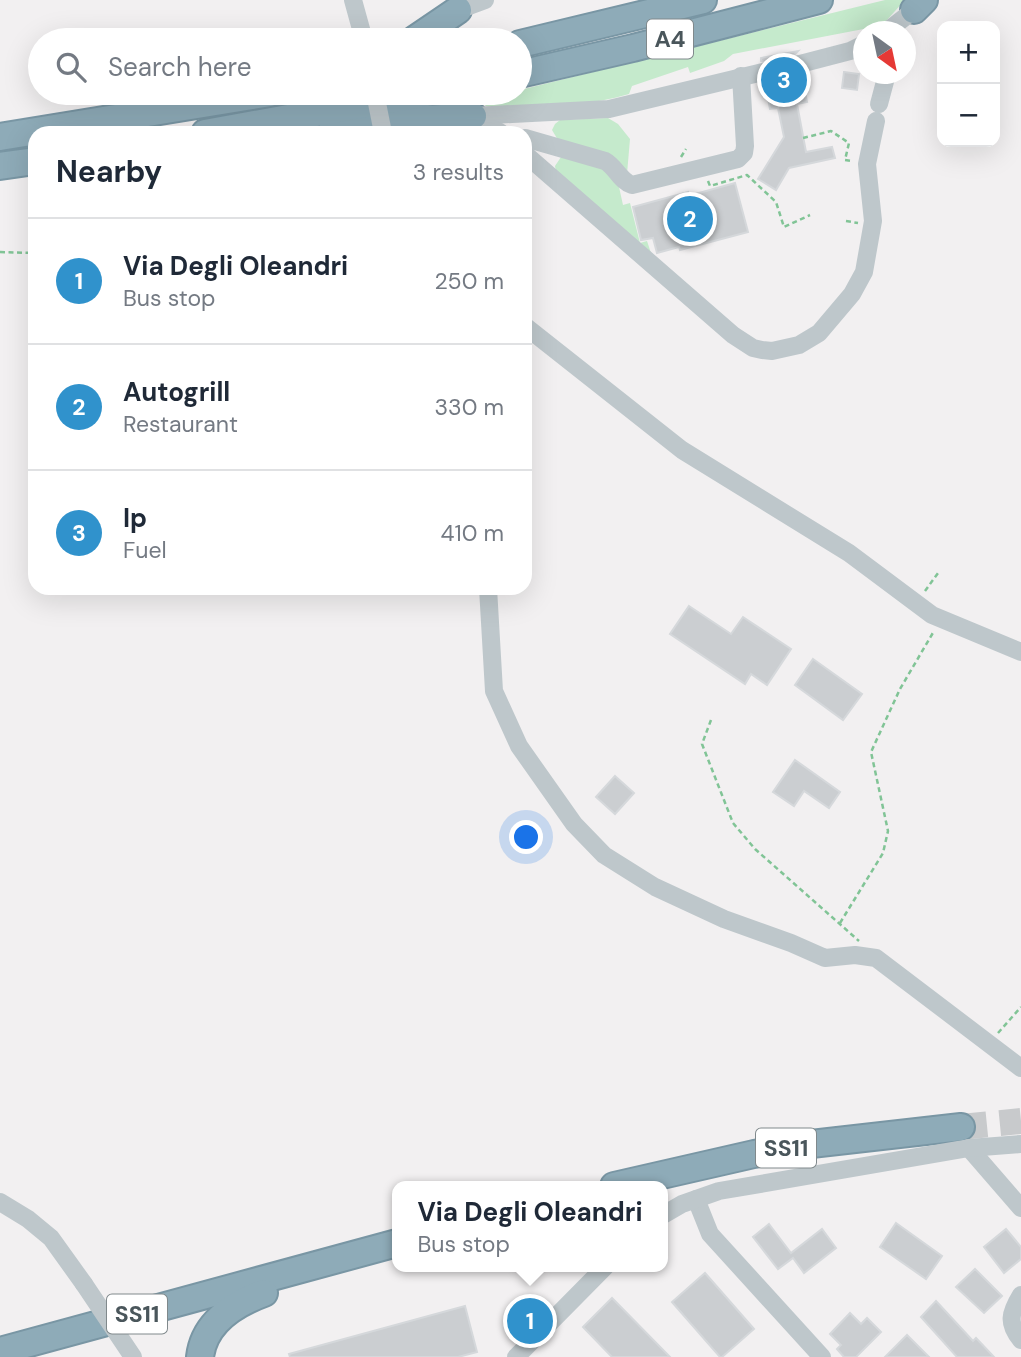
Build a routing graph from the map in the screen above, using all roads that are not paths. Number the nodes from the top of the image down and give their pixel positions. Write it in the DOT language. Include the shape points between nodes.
graph roads {
  1 [pos="353,0"];
  2 [pos="485,0"];
  3 [pos="703,0"];
  4 [pos="819,0"];
  5 [pos="463,5"];
  6 [pos="360,28"];
  7 [pos="431,28"];
  8 [pos="532,41"];
  9 [pos="853,49"];
  10 [pos="800,64"];
  11 [pos="532,71"];
  12 [pos="763,72"];
  13 [pos="741,76"];
  14 [pos="885,84"];
  15 [pos="188,105"];
  16 [pos="363,105"];
  17 [pos="377,105"];
  18 [pos="473,116"];
  19 [pos="288,119"];
  20 [pos="65,126"];
  21 [pos="246,126"];
  22 [pos="381,126"];
  23 [pos="491,126"];
  24 [pos="28,132"];
  25 [pos="0,137"];
  26 [pos="532,140"];
  27 [pos="532,160"];
  28 [pos="28,162"];
  29 [pos="0,166"];
  30 [pos="532,332"];
  31 [pos="488,595"];
  32 [pos="1021,652"];
  33 [pos="1021,1068"];
  34 [pos="965,1137"];
  35 [pos="1021,1144"];
  36 [pos="636,1181"];
  37 [pos="696,1199"];
  38 [pos="0,1202"];
  39 [pos="1021,1208"];
  40 [pos="668,1213"];
  41 [pos="392,1245"];
  42 [pos="392,1252"];
  43 [pos="600,1272"];
  44 [pos="274,1277"];
  45 [pos="1021,1295"];
  46 [pos="0,1328"];
  47 [pos="1021,1340"];
  48 [pos="0,1351"];
  49 [pos="133,1357"];
  50 [pos="200,1357"];
  51 [pos="516,1357"];
  52 [pos="822,1357"];
  1 -- 6 [label="street"];
  2 -- 5 [label="street"];
  3 -- 8 [label="highway, A4"];
  4 -- 11 [label="highway, A4"];
  5 -- 7 [label="highway"];
  9 -- 10 [label="street"];
  12 -- 13 [label="street"];
  13 -- 18 [label="street" via="609,109"];
  13 -- 26 [label="street" via="745,145 738,159 632,185 605,161"];
  14 -- 27 [label="street" via="867,164 873,221 861,280 819,332 799,345 772,351 753,348 733,335"];
  15 -- 20 [label="highway"];
  16 -- 19 [label="highway"];
  17 -- 22 [label="street, bridge"];
  18 -- 19 [label="highway" via="364,123"];
  18 -- 23 [label="street"];
  19 -- 21 [label="highway"];
  24 -- 25 [label="highway"];
  28 -- 29 [label="highway"];
  30 -- 32 [label="street" via="682,450 849,553 932,615"];
  31 -- 33 [label="street" via="494,691 519,746 574,824 604,855 655,887 825,958 876,958"];
  34 -- 35 [label="street"];
  34 -- 36 [label="highway, SS11" via="811,1144"];
  34 -- 37 [label="street"];
  34 -- 39 [label="street"];
  37 -- 40 [label="street"];
  37 -- 52 [label="street" via="710,1234"];
  38 -- 49 [label="street, bridge" via="51,1238"];
  41 -- 44 [label="highway, SS11"];
  42 -- 50 [label="highway" via="248,1298 218,1320 207,1334"];
  43 -- 51 [label="street"];
  44 -- 46 [label="highway" via="241,1273 59,1322 13,1332"];
  44 -- 48 [label="highway, SS11"];
  45 -- 47 [label="street" via="1011,1315 1012,1329"];
}
